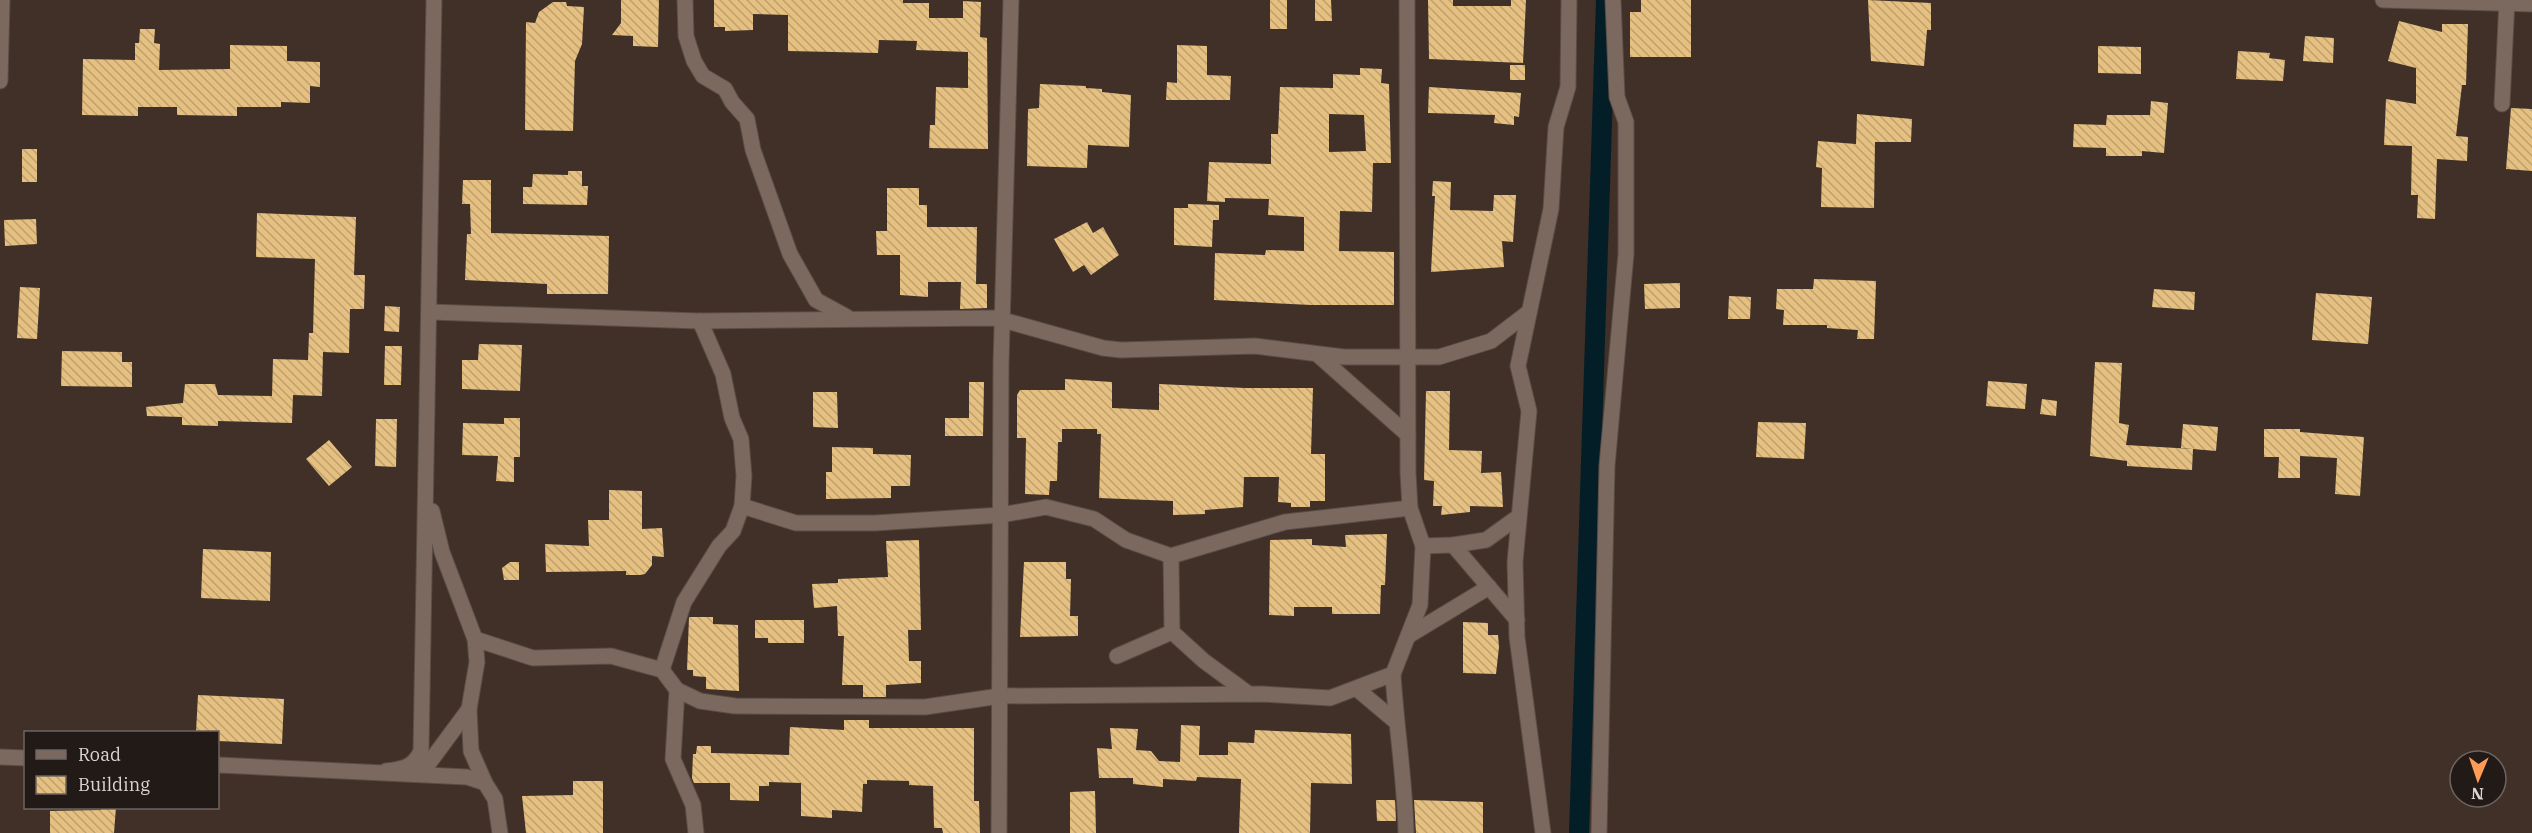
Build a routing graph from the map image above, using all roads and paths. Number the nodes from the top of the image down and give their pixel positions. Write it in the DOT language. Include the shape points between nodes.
graph roads {
  1 [pos="2,0"];
  2 [pos="434,0"];
  3 [pos="685,0"];
  4 [pos="1011,0"];
  5 [pos="1407,0"];
  6 [pos="1569,0"];
  7 [pos="1613,0"];
  8 [pos="2383,0"];
  9 [pos="2507,2"];
  10 [pos="2532,4"];
  11 [pos="0,81"];
  12 [pos="2502,104"];
  13 [pos="430,312"];
  14 [pos="1529,312"];
  15 [pos="850,318"];
  16 [pos="1004,318"];
  17 [pos="700,321"];
  18 [pos="1318,355"];
  19 [pos="1407,358"];
  20 [pos="1408,435"];
  21 [pos="427,490"];
  22 [pos="742,506"];
  23 [pos="1410,508"];
  24 [pos="1000,515"];
  25 [pos="1518,517"];
  26 [pos="1423,546"];
  27 [pos="1453,546"];
  28 [pos="1171,556"];
  29 [pos="1489,588"];
  30 [pos="1517,620"];
  31 [pos="1172,632"];
  32 [pos="1408,636"];
  33 [pos="475,639"];
  34 [pos="1118,656"];
  35 [pos="662,670"];
  36 [pos="1393,674"];
  37 [pos="1357,689"];
  38 [pos="676,690"];
  39 [pos="1250,694"];
  40 [pos="999,696"];
  41 [pos="469,709"];
  42 [pos="1395,721"];
  43 [pos="0,757"];
  44 [pos="24,758"];
  45 [pos="219,765"];
  46 [pos="386,771"];
  47 [pos="421,774"];
  48 [pos="485,783"];
  49 [pos="500,833"];
  50 [pos="696,833"];
  51 [pos="999,833"];
  52 [pos="1406,833"];
  53 [pos="1543,833"];
  54 [pos="1599,833"];
  1 -- 11 [label="street"];
  2 -- 13 [label="street"];
  3 -- 15 [label="street" via="686,36 693,61 703,76 725,89 747,119 753,150 790,254 816,300"];
  4 -- 16 [label="street"];
  5 -- 19 [label="street"];
  6 -- 14 [label="street" via="1568,87 1556,127 1551,209"];
  7 -- 54 [label="street" via="1617,97 1626,122 1626,254 1607,466"];
  8 -- 9 [label="street"];
  9 -- 10 [label="street"];
  9 -- 12 [label="street"];
  13 -- 17 [label="street"];
  13 -- 21 [label="street"];
  14 -- 19 [label="street" via="1491,341 1439,357"];
  14 -- 25 [label="street" via="1518,366 1529,411"];
  15 -- 16 [label="street"];
  15 -- 17 [label="street"];
  16 -- 18 [label="street" via="1112,349 1255,346"];
  16 -- 24 [label="street"];
  17 -- 22 [label="street" via="723,374 732,418 741,439"];
  18 -- 19 [label="street"];
  18 -- 20 [label="street"];
  19 -- 20 [label="street"];
  20 -- 23 [label="street"];
  21 -- 33 [label="street" via="442,552"];
  21 -- 46 [label="street" via="421,751 416,762 404,769"];
  22 -- 24 [label="street" via="796,523 875,523"];
  22 -- 35 [label="street" via="733,531 718,546 684,602"];
  23 -- 26 [label="street"];
  23 -- 28 [label="street" via="1285,522"];
  24 -- 28 [label="street" via="1046,507 1094,519 1126,540"];
  24 -- 40 [label="street"];
  25 -- 27 [label="street" via="1486,540"];
  25 -- 30 [label="street"];
  26 -- 27 [label="street"];
  26 -- 32 [label="street" via="1420,605"];
  27 -- 29 [label="street"];
  28 -- 31 [label="street"];
  29 -- 30 [label="street"];
  29 -- 32 [label="street"];
  30 -- 53 [label="street"];
  31 -- 34 [label="street"];
  31 -- 39 [label="street"];
  32 -- 36 [label="street"];
  33 -- 35 [label="street" via="532,657 611,656"];
  33 -- 41 [label="street" via="477,662"];
  35 -- 38 [label="street"];
  36 -- 37 [label="street"];
  36 -- 42 [label="street"];
  37 -- 39 [label="street" via="1330,698"];
  37 -- 42 [label="street"];
  38 -- 40 [label="street" via="700,701 735,706 925,707"];
  38 -- 50 [label="street" via="673,759 693,805"];
  39 -- 40 [label="street"];
  40 -- 51 [label="street"];
  41 -- 47 [label="street"];
  41 -- 48 [label="street" via="471,751"];
  42 -- 52 [label="street" via="1405,781"];
  43 -- 44 [label="street"];
  45 -- 46 [label="street"];
  46 -- 47 [label="street"];
  47 -- 48 [label="street" via="466,777"];
  48 -- 49 [label="street" via="495,799"];
}
